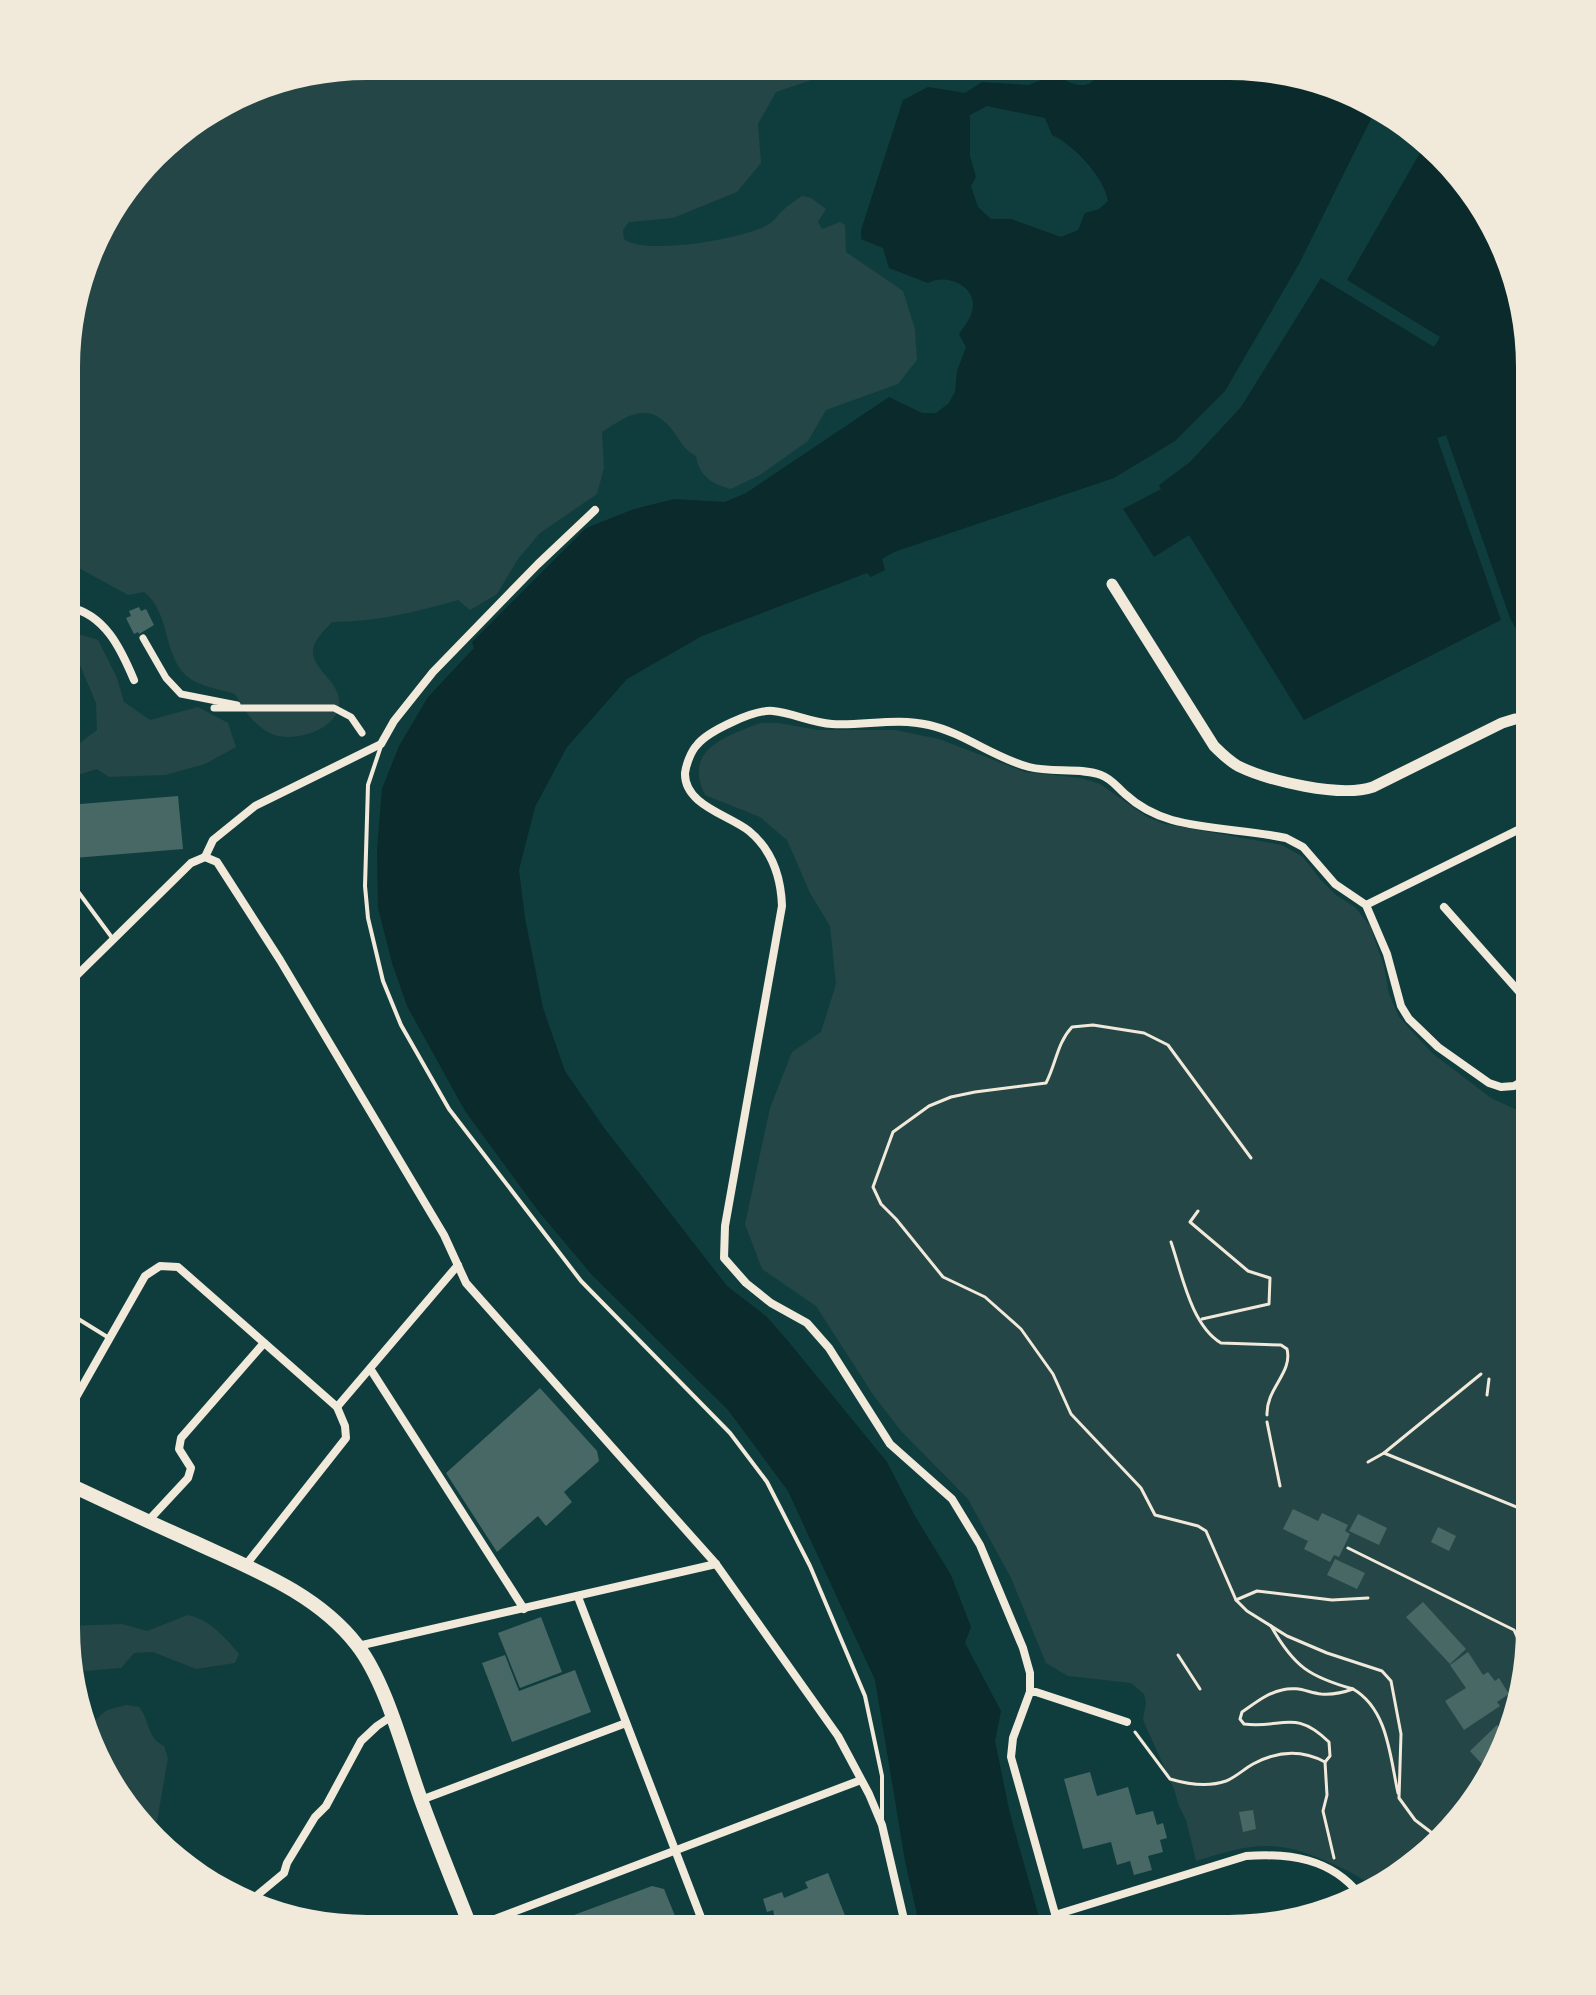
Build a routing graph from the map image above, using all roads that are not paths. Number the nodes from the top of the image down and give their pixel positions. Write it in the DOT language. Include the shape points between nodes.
graph roads {
  1 [pos="595,510"];
  2 [pos="1112,584"];
  3 [pos="80,610"];
  4 [pos="143,638"];
  5 [pos="134,680"];
  6 [pos="240,707"];
  7 [pos="214,708"];
  8 [pos="1516,719"];
  9 [pos="362,733"];
  10 [pos="381,744"];
  11 [pos="1516,831"];
  12 [pos="205,857"];
  13 [pos="80,894"];
  14 [pos="1366,905"];
  15 [pos="1444,907"];
  16 [pos="113,939"];
  17 [pos="80,972"];
  18 [pos="1516,988"];
  19 [pos="1516,1085"];
  20 [pos="458,1265"];
  21 [pos="80,1320"];
  22 [pos="109,1338"];
  23 [pos="264,1343"];
  24 [pos="371,1370"];
  25 [pos="80,1390"];
  26 [pos="337,1407"];
  27 [pos="80,1489"];
  28 [pos="148,1521"];
  29 [pos="716,1564"];
  30 [pos="245,1566"];
  31 [pos="578,1597"];
  32 [pos="524,1609"];
  33 [pos="358,1646"];
  34 [pos="1030,1692"];
  35 [pos="392,1716"];
  36 [pos="1127,1722"];
  37 [pos="626,1723"];
  38 [pos="861,1780"];
  39 [pos="421,1800"];
  40 [pos="882,1825"];
  41 [pos="675,1852"];
  42 [pos="1352,1887"];
  43 [pos="259,1894"];
  44 [pos="466,1915"];
  45 [pos="506,1915"];
  46 [pos="700,1915"];
  47 [pos="903,1915"];
  48 [pos="1055,1915"];
  1 -- 10 [label="street" via="433,672"];
  2 -- 8 [label="street" via="1214,746 1248,770 1327,791 1358,792"];
  3 -- 5 [label="street" via="101,624 120,647"];
  4 -- 6 [label="street" via="181,694"];
  6 -- 7 [label="street"];
  6 -- 9 [label="street" via="334,708 351,717"];
  10 -- 12 [label="street" via="255,806 213,840"];
  10 -- 40 [label="lane" via="368,785 365,886 374,947 401,1025 449,1109 581,1281 730,1433 767,1482 810,1566 865,1696 882,1776"];
  11 -- 14 [label="street"];
  12 -- 16 [label="street" via="191,863"];
  12 -- 20 [label="street" via="226,873 280,960"];
  13 -- 16 [label="lane"];
  14 -- 19 [label="street" via="1409,1019 1489,1083"];
  14 -- 34 [label="street" via="1335,884 1303,847 1286,838 1172,820 1147,810 1100,775 1030,767 929,725 830,724 771,710 711,735 696,745 689,759 685,772 692,794 764,846 781,885 780,921 722,1244 724,1258 771,1303 807,1323 829,1348 890,1444 962,1512 1026,1656"];
  15 -- 18 [label="street"];
  16 -- 17 [label="street"];
  20 -- 24 [label="street"];
  20 -- 29 [label="street" via="466,1283"];
  21 -- 22 [label="lane"];
  22 -- 23 [label="street" via="145,1276 170,1265"];
  22 -- 25 [label="street"];
  23 -- 26 [label="street"];
  23 -- 28 [label="street" via="181,1438 179,1449 191,1468 188,1478"];
  24 -- 26 [label="street"];
  24 -- 32 [label="street"];
  26 -- 30 [label="street" via="346,1438"];
  27 -- 28 [label="main road"];
  28 -- 30 [label="main road"];
  29 -- 31 [label="street"];
  29 -- 38 [label="street" via="838,1736"];
  30 -- 33 [label="main road" via="301,1595"];
  31 -- 32 [label="street"];
  31 -- 37 [label="street"];
  32 -- 33 [label="street"];
  33 -- 35 [label="main road"];
  34 -- 36 [label="street"];
  34 -- 48 [label="street" via="1011,1757"];
  35 -- 39 [label="main road"];
  35 -- 43 [label="street" via="361,1741 284,1873"];
  37 -- 39 [label="street"];
  37 -- 41 [label="street"];
  38 -- 40 [label="street"];
  38 -- 41 [label="street"];
  39 -- 44 [label="main road"];
  40 -- 47 [label="street"];
  41 -- 45 [label="street"];
  41 -- 46 [label="street"];
  42 -- 48 [label="street" via="1309,1860 1246,1856"];
}
